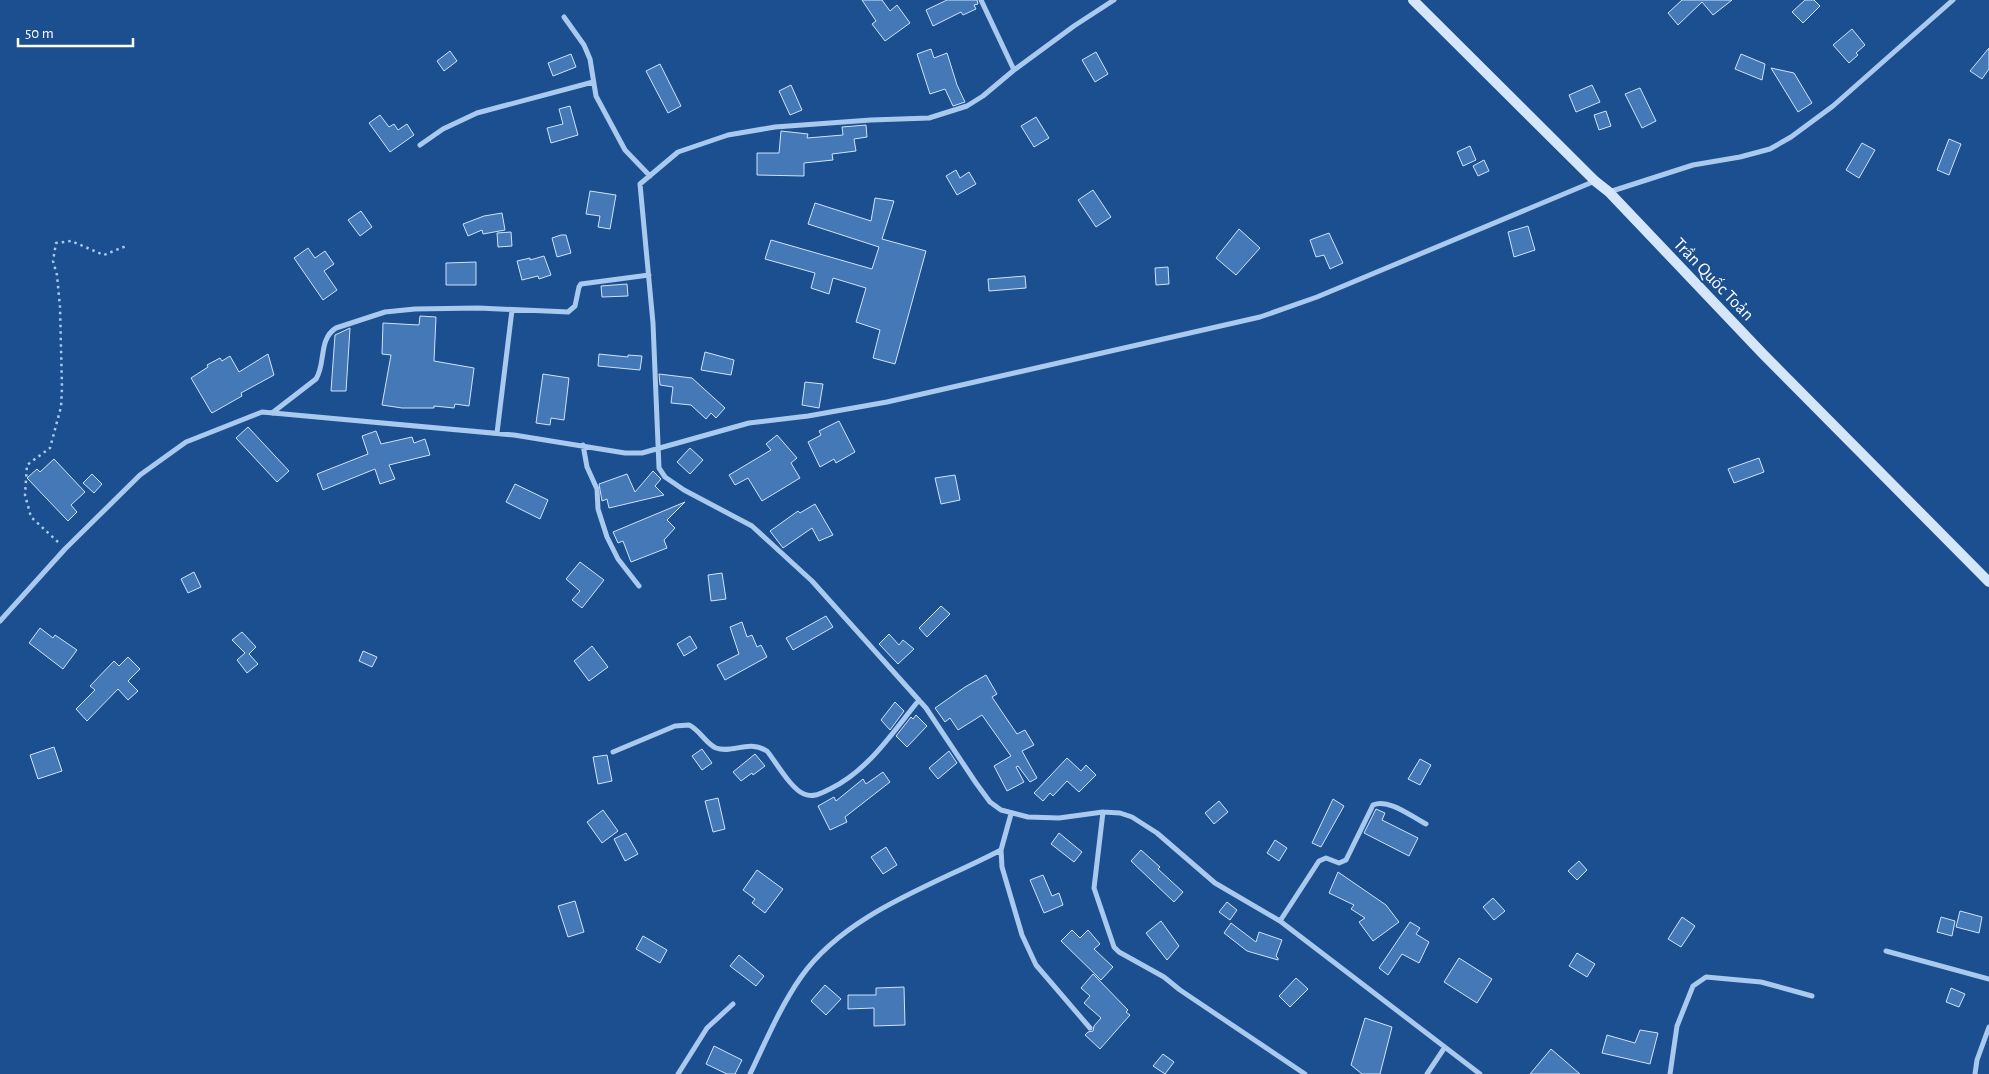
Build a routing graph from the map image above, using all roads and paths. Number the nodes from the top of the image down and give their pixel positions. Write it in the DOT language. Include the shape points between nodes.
graph roads {
  1 [pos="981,0"];
  2 [pos="1114,0"];
  3 [pos="1413,0"];
  4 [pos="1953,0"];
  5 [pos="564,17"];
  6 [pos="1014,70"];
  7 [pos="593,82"];
  8 [pos="420,145"];
  9 [pos="650,176"];
  10 [pos="1596,181"];
  11 [pos="1609,192"];
  12 [pos="126,246"];
  13 [pos="648,275"];
  14 [pos="512,310"];
  15 [pos="272,413"];
  16 [pos="497,433"];
  17 [pos="583,446"];
  18 [pos="659,447"];
  19 [pos="65,548"];
  20 [pos="1989,582"];
  21 [pos="638,586"];
  22 [pos="0,621"];
  23 [pos="919,700"];
  24 [pos="613,752"];
  25 [pos="1104,812"];
  26 [pos="1011,814"];
  27 [pos="1426,824"];
  28 [pos="1001,850"];
  29 [pos="1280,921"];
  30 [pos="1886,951"];
  31 [pos="1989,979"];
  32 [pos="1812,996"];
  33 [pos="733,1004"];
  34 [pos="1989,1027"];
  35 [pos="1090,1028"];
  36 [pos="1445,1047"];
  37 [pos="678,1074"];
  38 [pos="750,1074"];
  39 [pos="1305,1074"];
  40 [pos="1427,1074"];
  41 [pos="1480,1074"];
  42 [pos="1670,1074"];
  43 [pos="1974,1074"];
  1 -- 6 [label="street"];
  2 -- 6 [label="street"];
  3 -- 10 [label="main road, Trần Quốc Toản"];
  4 -- 11 [label="street" via="1833,106 1770,149 1693,165"];
  5 -- 7 [label="street" via="584,45 590,59"];
  6 -- 9 [label="street" via="975,101 938,116 775,127 728,135 678,152"];
  7 -- 8 [label="street" via="477,113"];
  7 -- 9 [label="street" via="596,96 625,150"];
  9 -- 13 [label="street" via="640,184"];
  10 -- 11 [label="main road, Trần Quốc Toản"];
  10 -- 18 [label="street" via="1260,317 887,402 749,423"];
  11 -- 20 [label="main road, Trần Quốc Toản" via="1763,354"];
  12 -- 19 [label="path" via="104,255 71,241 56,243 53,260 60,308 61,407 50,448 27,466 25,495 31,517"];
  13 -- 14 [label="street" via="582,284 575,306 568,312"];
  13 -- 18 [label="street"];
  14 -- 15 [label="street" via="478,308 385,312 336,328 327,337 316,380"];
  14 -- 16 [label="street"];
  15 -- 16 [label="street"];
  15 -- 19 [label="street" via="262,412 239,419 186,442 140,475"];
  16 -- 17 [label="street"];
  17 -- 18 [label="street" via="625,452"];
  17 -- 21 [label="street" via="587,467 597,489 598,509 607,537"];
  18 -- 23 [label="street" via="659,468 665,477 752,526 812,581"];
  19 -- 22 [label="street"];
  23 -- 24 [label="street" via="864,767 843,783 816,796 802,794 795,788 761,747 715,747 689,725 675,726"];
  23 -- 26 [label="street" via="990,802"];
  25 -- 26 [label="street" via="1059,818"];
  25 -- 29 [label="street" via="1132,817 1157,833 1215,882"];
  25 -- 39 [label="street" via="1094,888 1114,946"];
  26 -- 28 [label="street"];
  27 -- 29 [label="street" via="1390,805 1373,805 1346,860 1339,864 1326,858 1319,861"];
  28 -- 35 [label="street" via="1002,867 1022,935 1036,965"];
  28 -- 38 [label="street" via="912,892 832,943 806,970 784,1003"];
  29 -- 36 [label="street"];
  30 -- 31 [label="street"];
  32 -- 42 [label="street" via="1761,982 1706,977 1693,986 1677,1026"];
  33 -- 37 [label="street" via="707,1028"];
  34 -- 43 [label="street"];
  36 -- 40 [label="street"];
  36 -- 41 [label="street"];
}
